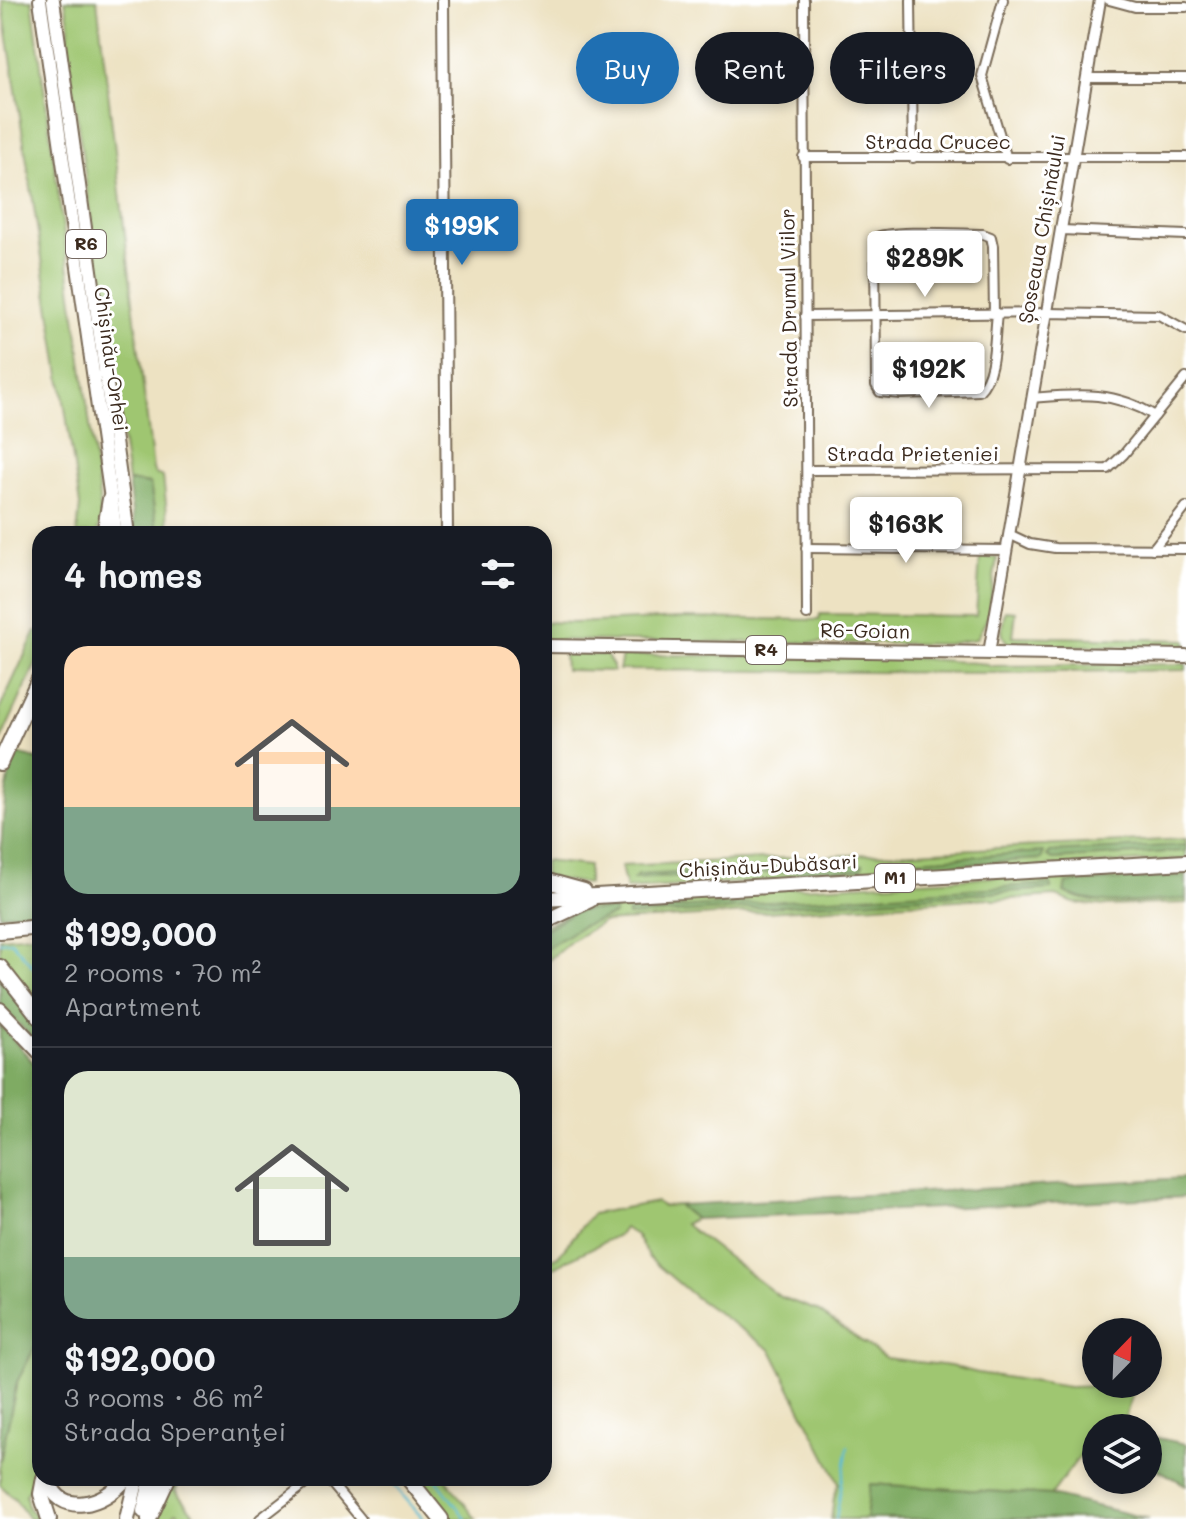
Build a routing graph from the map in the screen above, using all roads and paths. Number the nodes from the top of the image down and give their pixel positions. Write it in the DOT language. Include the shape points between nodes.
graph roads {
  1 [pos="40,0"];
  2 [pos="53,0"];
  3 [pos="443,0"];
  4 [pos="804,0"];
  5 [pos="911,0"];
  6 [pos="1003,0"];
  7 [pos="1100,0"];
  8 [pos="1109,0"];
  9 [pos="1186,7"];
  10 [pos="1087,78"];
  11 [pos="1186,78"];
  12 [pos="803,157"];
  13 [pos="1186,157"];
  14 [pos="913,158"];
  15 [pos="1007,159"];
  16 [pos="1072,159"];
  17 [pos="1061,230"];
  18 [pos="1186,235"];
  19 [pos="1047,313"];
  20 [pos="996,314"];
  21 [pos="876,315"];
  22 [pos="805,316"];
  23 [pos="1186,330"];
  24 [pos="1186,378"];
  25 [pos="1032,398"];
  26 [pos="1155,416"];
  27 [pos="807,470"];
  28 [pos="1020,471"];
  29 [pos="110,499"];
  30 [pos="1186,507"];
  31 [pos="105,526"];
  32 [pos="115,526"];
  33 [pos="127,526"];
  34 [pos="447,526"];
  35 [pos="1009,534"];
  36 [pos="806,548"];
  37 [pos="1153,549"];
  38 [pos="1186,549"];
  39 [pos="1006,550"];
  40 [pos="807,615"];
  41 [pos="552,646"];
  42 [pos="989,653"];
  43 [pos="1186,656"];
  44 [pos="32,694"];
  45 [pos="0,763"];
  46 [pos="1186,862"];
  47 [pos="552,882"];
  48 [pos="604,895"];
  49 [pos="552,898"];
  50 [pos="552,918"];
  51 [pos="32,928"];
  52 [pos="0,931"];
  53 [pos="0,967"];
  54 [pos="32,1004"];
  55 [pos="0,1010"];
  56 [pos="32,1044"];
  57 [pos="44,1486"];
  58 [pos="50,1486"];
  59 [pos="120,1486"];
  60 [pos="135,1486"];
  61 [pos="150,1486"];
  62 [pos="164,1486"];
  63 [pos="303,1486"];
  64 [pos="334,1486"];
  65 [pos="414,1486"];
  66 [pos="263,1518"];
  67 [pos="49,1519"];
  68 [pos="127,1519"];
  69 [pos="142,1519"];
  70 [pos="149,1519"];
  71 [pos="361,1519"];
  72 [pos="441,1519"];
  1 -- 29 [label="main road, Chișinău-Orhei / R6"];
  2 -- 33 [label="main road, Chișinău-Orhei / R6"];
  3 -- 34 [label="street"];
  4 -- 12 [label="street, Strada Drumul Viilor"];
  5 -- 14 [label="street"];
  6 -- 15 [label="street" via="982,76"];
  7 -- 10 [label="street, Șoseaua Chișinăului"];
  8 -- 9 [label="street" via="1135,7"];
  10 -- 11 [label="street"];
  10 -- 16 [label="street, Șoseaua Chișinăului"];
  12 -- 14 [label="street, Strada Crucec"];
  12 -- 22 [label="street, Strada Drumul Viilor"];
  13 -- 16 [label="street, Strada Crucec"];
  14 -- 15 [label="street, Strada Crucec"];
  15 -- 16 [label="street, Strada Crucec"];
  16 -- 17 [label="street, Șoseaua Chișinăului"];
  17 -- 18 [label="street"];
  17 -- 19 [label="street, Șoseaua Chișinăului"];
  19 -- 20 [label="street"];
  19 -- 23 [label="street" via="1159,315"];
  19 -- 25 [label="street, Șoseaua Chișinăului"];
  20 -- 21 [label="street"];
  20 -- 21 [label="street" via="982,389 901,394 877,390"];
  20 -- 21 [label="street" via="991,237 902,233 875,238"];
  21 -- 22 [label="street"];
  22 -- 27 [label="street, Strada Drumul Viilor"];
  24 -- 26 [label="street, Strada Prieteniei"];
  25 -- 26 [label="street" via="1112,396"];
  25 -- 28 [label="street, Șoseaua Chișinăului"];
  26 -- 28 [label="street, Strada Prieteniei" via="1108,469"];
  27 -- 28 [label="street, Strada Prieteniei"];
  27 -- 36 [label="street, Strada Drumul Viilor"];
  28 -- 35 [label="street, Șoseaua Chișinăului"];
  29 -- 31 [label="highway"];
  29 -- 32 [label="main road, Chișinău-Orhei / R6"];
  30 -- 37 [label="street"];
  35 -- 37 [label="street" via="1038,546"];
  35 -- 39 [label="street, Șoseaua Chișinăului"];
  36 -- 39 [label="street"];
  36 -- 40 [label="street, Strada Drumul Viilor"];
  37 -- 38 [label="street"];
  39 -- 42 [label="street, Șoseaua Chișinăului"];
  41 -- 42 [label="main road, R6-Goian / R4"];
  42 -- 43 [label="main road, R6-Goian / R4"];
  44 -- 45 [label="highway"];
  46 -- 48 [label="highway, Chișinău-Dubăsari / M1"];
  47 -- 48 [label="highway"];
  48 -- 49 [label="highway, Chișinău-Dubăsari / M1"];
  48 -- 50 [label="highway"];
  51 -- 52 [label="highway"];
  53 -- 54 [label="highway"];
  55 -- 56 [label="highway"];
  57 -- 67 [label="highway"];
  58 -- 59 [label="highway" via="60,1499 85,1507 102,1502"];
  60 -- 68 [label="highway"];
  61 -- 69 [label="highway"];
  62 -- 70 [label="highway"];
  63 -- 66 [label="street"];
  64 -- 71 [label="street"];
  65 -- 72 [label="highway"];
}
